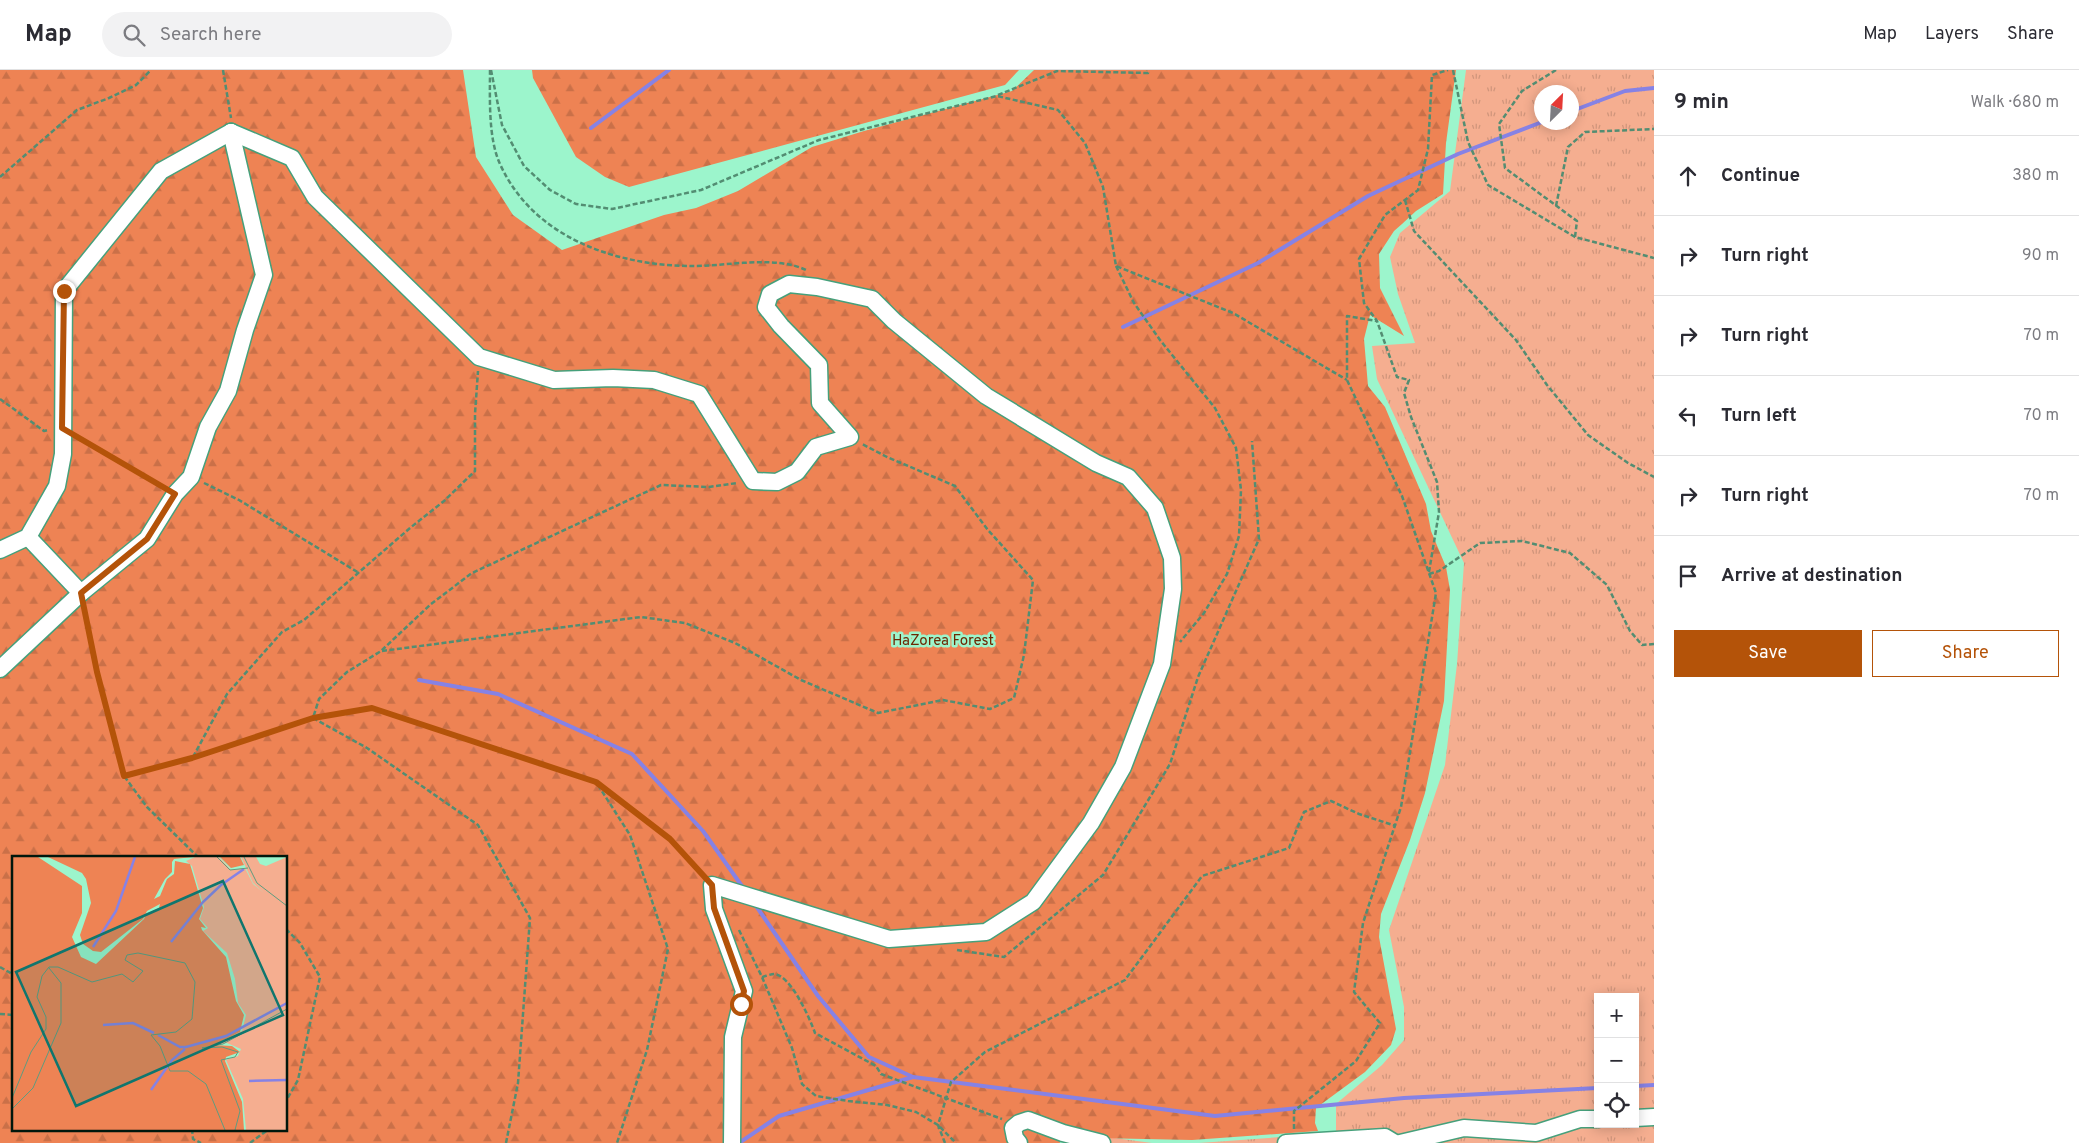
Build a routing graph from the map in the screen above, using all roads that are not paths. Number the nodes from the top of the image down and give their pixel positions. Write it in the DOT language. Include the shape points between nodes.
graph roads {
  1 [pos="231,132"];
  2 [pos="28,537"];
  3 [pos="0,550"];
  4 [pos="81,593"];
  5 [pos="0,669"];
  6 [pos="1654,1117"];
  7 [pos="1639,1118"];
  8 [pos="1594,1119"];
  9 [pos="732,1143"];
  10 [pos="1019,1143"];
  11 [pos="1102,1143"];
  12 [pos="1286,1143"];
  13 [pos="1294,1143"];
  14 [pos="1395,1143"];
  15 [pos="1400,1143"];
  1 -- 2 [label="street" via="161,171 64,291 63,454 57,486"];
  1 -- 4 [label="street" via="264,275 228,391 208,427 191,477 175,494 147,539"];
  1 -- 9 [label="street" via="292,158 315,197 479,357 554,380 654,380 699,394 753,481 777,482 797,472 816,448 850,437 820,403 819,365 766,307 770,294 789,284 817,286 872,299 986,396 1096,463 1128,477 1155,508 1172,558 1173,589 1162,664 1123,767 1091,823 1032,902 986,932 889,939 712,885 714,908 744,991 733,1037"];
  2 -- 3 [label="street"];
  2 -- 4 [label="street"];
  4 -- 5 [label="street"];
  6 -- 7 [label="street"];
  8 -- 15 [label="street" via="1580,1119 1536,1134 1464,1128"];
  10 -- 11 [label="street" via="1013,1128 1028,1120"];
  12 -- 13 [label="street"];
  13 -- 14 [label="street" via="1385,1137"];
}
